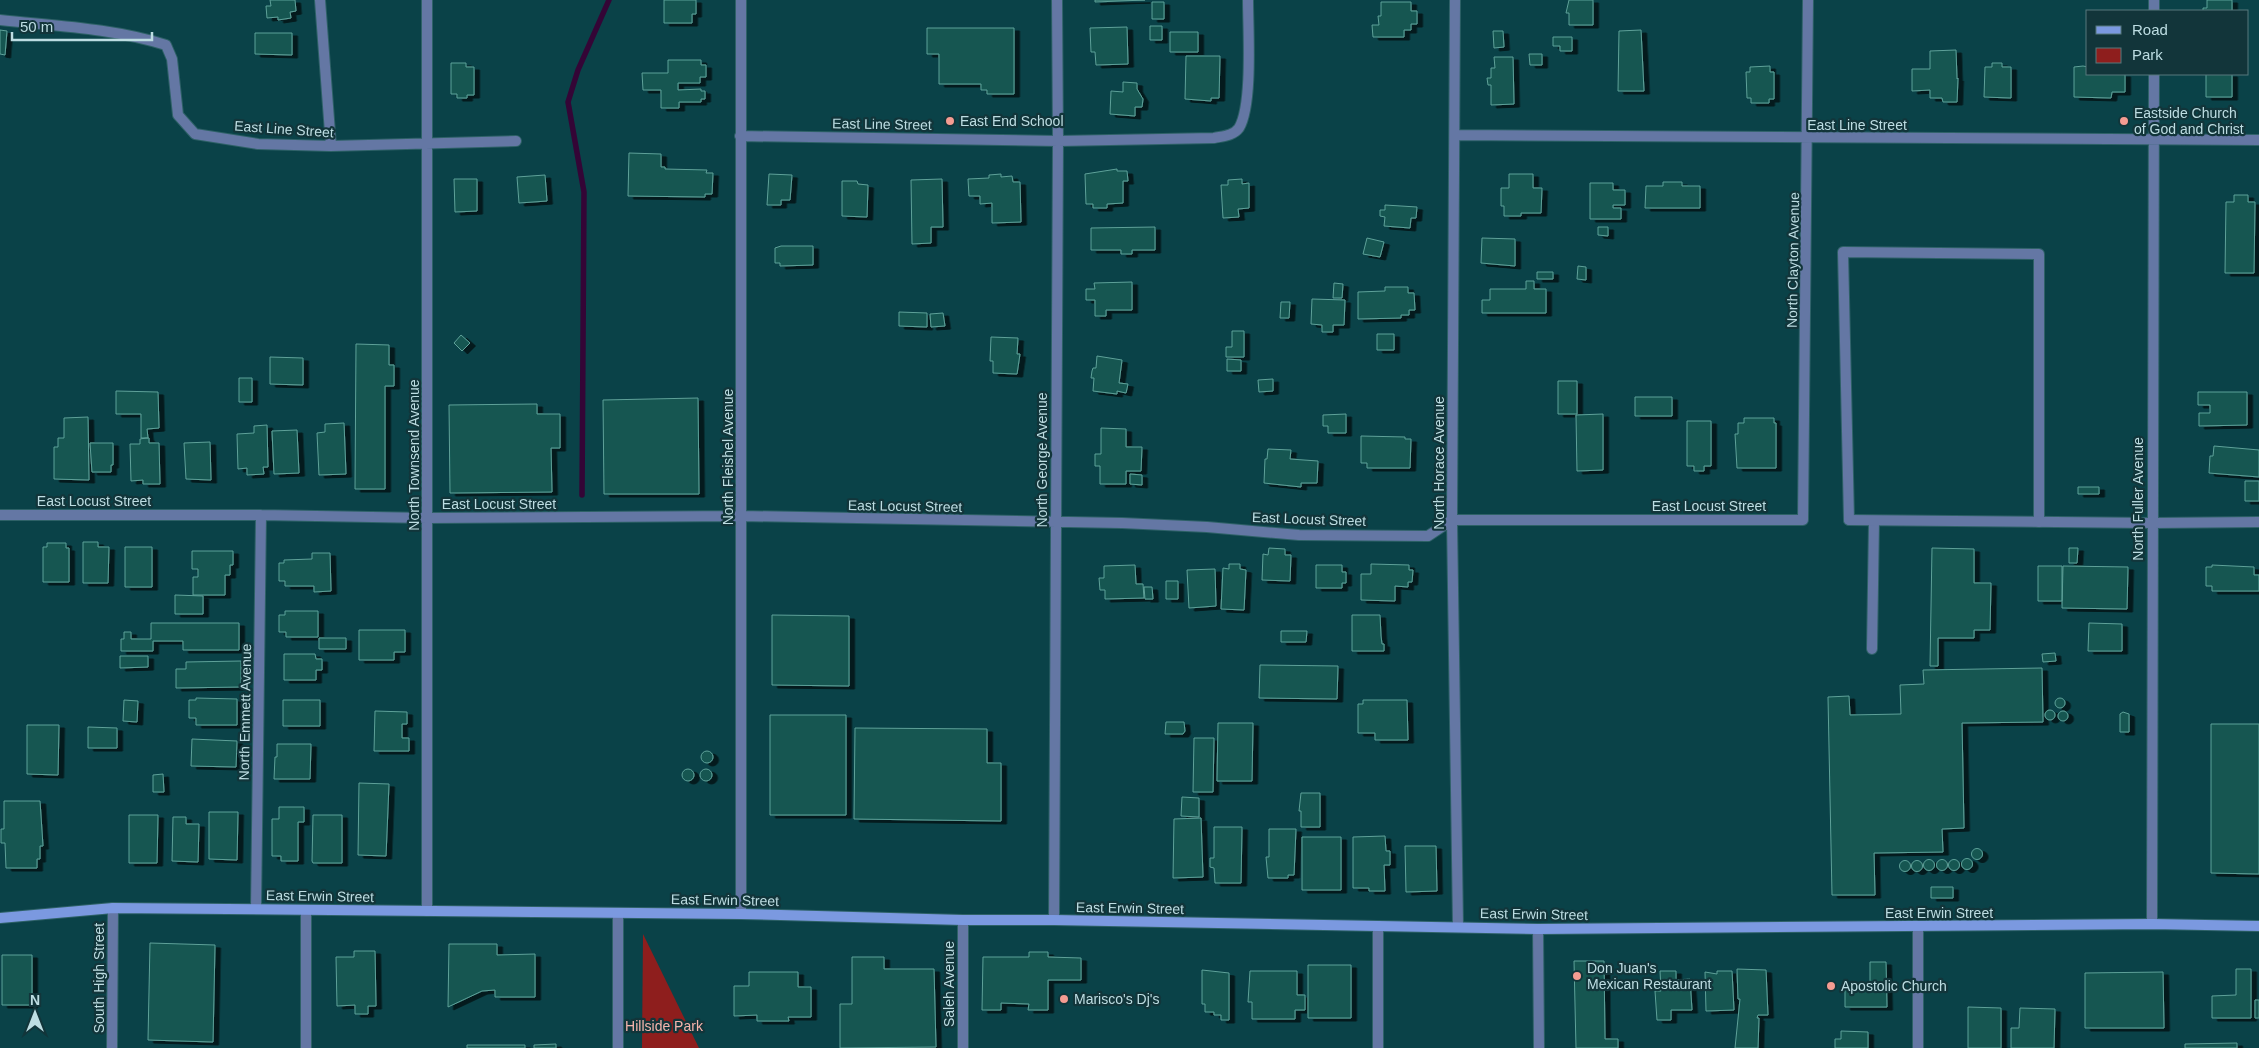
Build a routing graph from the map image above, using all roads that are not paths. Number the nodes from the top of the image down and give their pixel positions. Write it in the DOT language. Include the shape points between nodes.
graph roads {
  1 [pos="320,0"];
  2 [pos="427,0"];
  3 [pos="741,0"];
  4 [pos="1057,0"];
  5 [pos="1248,0"];
  6 [pos="1455,0"];
  7 [pos="1808,0"];
  8 [pos="0,20"];
  9 [pos="2154,75"];
  10 [pos="1455,135"];
  11 [pos="740,136"];
  12 [pos="1808,138"];
  13 [pos="2154,140"];
  14 [pos="2259,140"];
  15 [pos="516,141"];
  16 [pos="1058,141"];
  17 [pos="428,144"];
  18 [pos="331,146"];
  19 [pos="0,515"];
  20 [pos="261,515"];
  21 [pos="742,516"];
  22 [pos="427,518"];
  23 [pos="1452,520"];
  24 [pos="1804,520"];
  25 [pos="1874,521"];
  26 [pos="1056,522"];
  27 [pos="2039,522"];
  28 [pos="2259,522"];
  29 [pos="2152,523"];
  30 [pos="1872,649"];
  31 [pos="113,908"];
  32 [pos="256,909"];
  33 [pos="306,910"];
  34 [pos="426,911"];
  35 [pos="618,913"];
  36 [pos="741,914"];
  37 [pos="0,918"];
  38 [pos="963,920"];
  39 [pos="1054,920"];
  40 [pos="2152,924"];
  41 [pos="1378,926"];
  42 [pos="1458,926"];
  43 [pos="2259,926"];
  44 [pos="1918,927"];
  45 [pos="1538,929"];
  46 [pos="112,1048"];
  47 [pos="306,1048"];
  48 [pos="618,1048"];
  49 [pos="962,1048"];
  50 [pos="1378,1048"];
  51 [pos="1539,1048"];
  52 [pos="1918,1048"];
  1 -- 18 [label="street"];
  2 -- 17 [label="street, North Townsend Avenue"];
  3 -- 11 [label="street, North Fleishel Avenue"];
  4 -- 16 [label="street, North George Avenue"];
  5 -- 16 [label="street, East Line Street" via="1247,92 1239,128 1233,134 1214,138"];
  6 -- 10 [label="street, North Horace Avenue"];
  7 -- 12 [label="street, North Clayton Avenue"];
  8 -- 18 [label="street, East Line Street" via="88,29 166,45 172,59 178,115 195,134 258,144"];
  9 -- 13 [label="street, North Fuller Avenue"];
  10 -- 12 [label="street, East Line Street"];
  10 -- 23 [label="street, North Horace Avenue"];
  11 -- 16 [label="street, East Line Street"];
  11 -- 21 [label="street, North Fleishel Avenue"];
  12 -- 13 [label="street, East Line Street"];
  12 -- 24 [label="street, North Clayton Avenue"];
  13 -- 14 [label="street, East Line Street"];
  13 -- 29 [label="street, North Fuller Avenue"];
  15 -- 17 [label="street, East Line Street"];
  16 -- 26 [label="street, North George Avenue"];
  17 -- 18 [label="street, East Line Street"];
  17 -- 22 [label="street, North Townsend Avenue"];
  19 -- 20 [label="street, East Locust Street"];
  20 -- 22 [label="street, East Locust Street"];
  20 -- 32 [label="street, North Emmett Avenue"];
  21 -- 22 [label="street, East Locust Street"];
  21 -- 26 [label="street, East Locust Street"];
  21 -- 36 [label="street, North Fleishel Avenue"];
  22 -- 34 [label="street, North Townsend Avenue"];
  23 -- 24 [label="street, East Locust Street"];
  23 -- 26 [label="street, East Locust Street" via="1428,536 1300,535 1208,527"];
  23 -- 42 [label="street, North Horace Avenue"];
  25 -- 27 [label="street"];
  25 -- 27 [label="street" via="1849,520 1843,252 2039,254"];
  25 -- 30 [label="street"];
  26 -- 39 [label="street, North George Avenue"];
  27 -- 29 [label="street"];
  28 -- 29 [label="street"];
  29 -- 40 [label="street, North Fuller Avenue"];
  31 -- 32 [label="main road, East Erwin Street"];
  31 -- 37 [label="main road, East Erwin Street"];
  31 -- 46 [label="street, South High Street"];
  32 -- 33 [label="main road, East Erwin Street"];
  33 -- 34 [label="main road, East Erwin Street"];
  33 -- 47 [label="street"];
  34 -- 35 [label="main road, East Erwin Street"];
  35 -- 36 [label="main road, East Erwin Street"];
  35 -- 48 [label="street"];
  36 -- 38 [label="main road, East Erwin Street"];
  38 -- 39 [label="main road, East Erwin Street"];
  38 -- 49 [label="street, Saleh Avenue"];
  39 -- 41 [label="main road, East Erwin Street"];
  40 -- 43 [label="main road, East Erwin Street"];
  40 -- 44 [label="main road, East Erwin Street"];
  41 -- 42 [label="main road, East Erwin Street"];
  41 -- 50 [label="street"];
  42 -- 45 [label="main road, East Erwin Street"];
  44 -- 45 [label="main road, East Erwin Street"];
  44 -- 52 [label="street"];
  45 -- 51 [label="street"];
}
